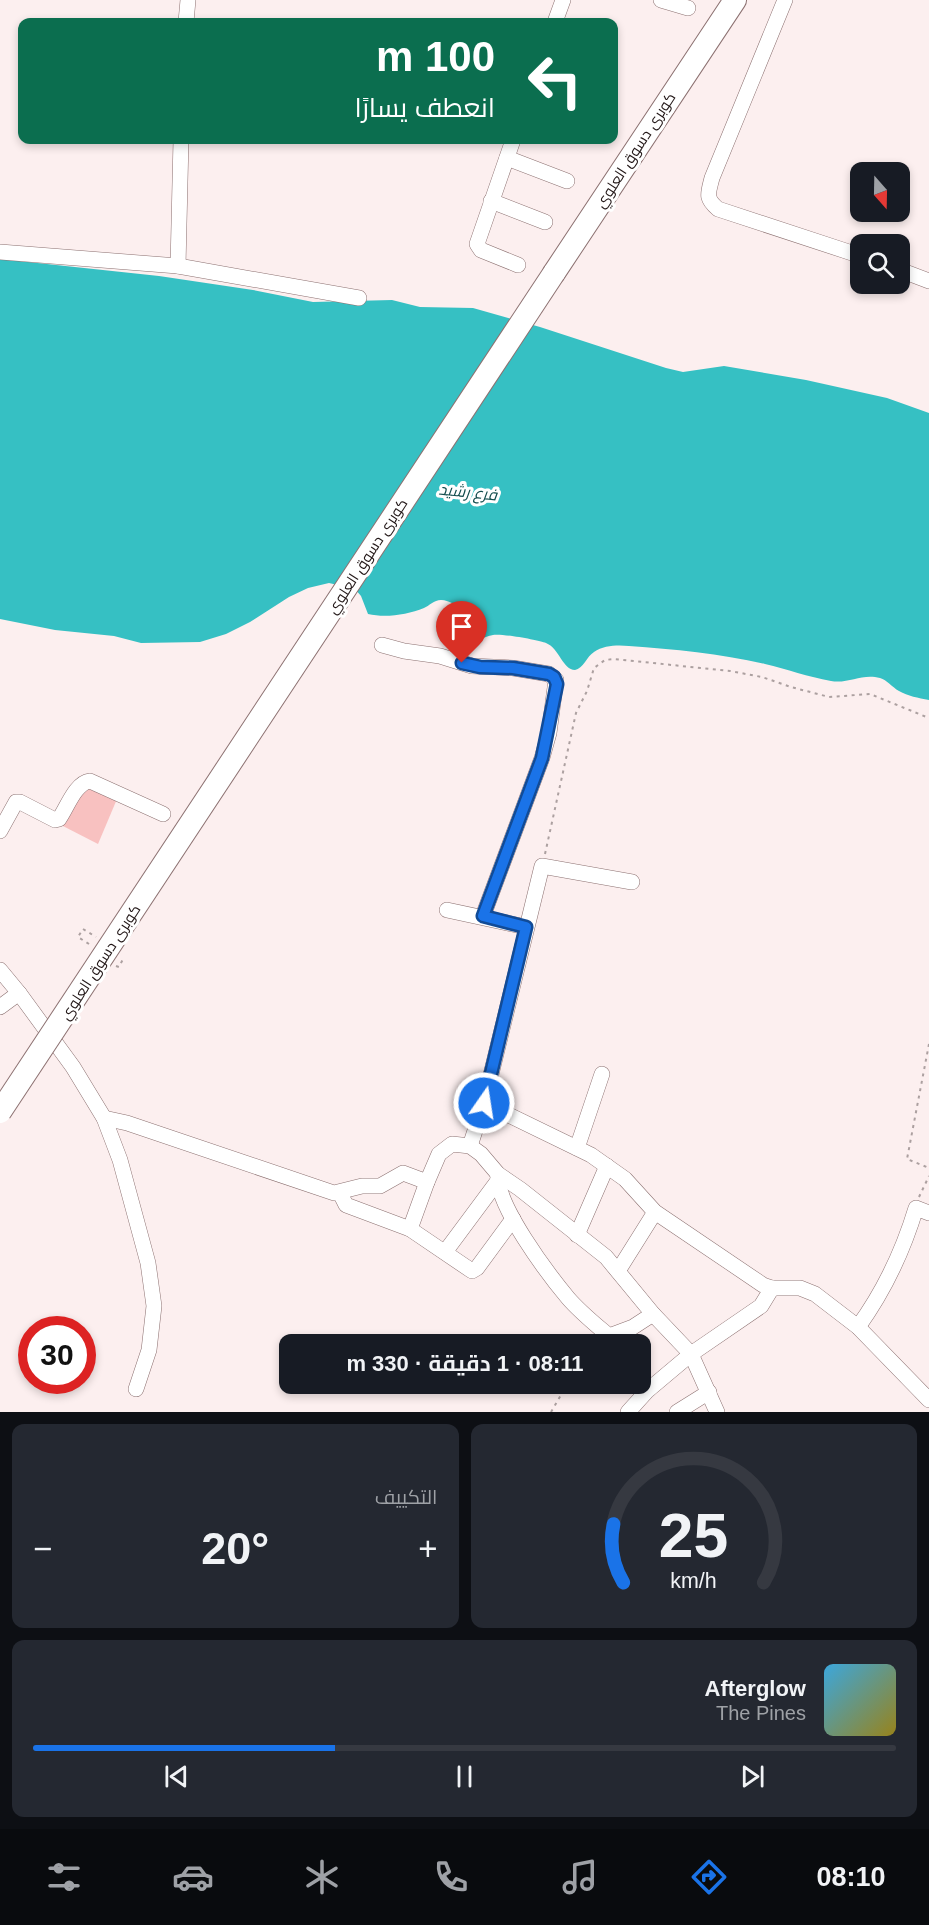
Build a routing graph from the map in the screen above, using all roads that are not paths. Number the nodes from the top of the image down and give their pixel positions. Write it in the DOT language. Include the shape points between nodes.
graph roads {
  1 [pos="188,0"];
  2 [pos="563,0"];
  3 [pos="661,0"];
  4 [pos="720,0"];
  5 [pos="735,0"];
  6 [pos="785,0"];
  7 [pos="688,8"];
  8 [pos="186,18"];
  9 [pos="556,18"];
  10 [pos="181,144"];
  11 [pos="512,144"];
  12 [pos="507,158"];
  13 [pos="567,181"];
  14 [pos="491,201"];
  15 [pos="545,222"];
  16 [pos="0,252"];
  17 [pos="850,252"];
  18 [pos="518,265"];
  19 [pos="178,266"];
  20 [pos="548,270"];
  21 [pos="910,274"];
  22 [pos="929,281"];
  23 [pos="359,298"];
  24 [pos="382,645"];
  25 [pos="163,814"];
  26 [pos="0,831"];
  27 [pos="633,882"];
  28 [pos="447,910"];
  29 [pos="483,916"];
  30 [pos="526,927"];
  31 [pos="0,970"];
  32 [pos="20,993"];
  33 [pos="0,1007"];
  34 [pos="602,1074"];
  35 [pos="0,1086"];
  36 [pos="484,1103"];
  37 [pos="0,1112"];
  38 [pos="104,1118"];
  39 [pos="470,1146"];
  40 [pos="577,1148"];
  41 [pos="607,1166"];
  42 [pos="498,1178"];
  43 [pos="427,1182"];
  44 [pos="340,1193"];
  45 [pos="922,1210"];
  46 [pos="655,1212"];
  47 [pos="513,1219"];
  48 [pos="410,1229"];
  49 [pos="577,1235"];
  50 [pos="445,1252"];
  51 [pos="618,1271"];
  52 [pos="772,1288"];
  53 [pos="653,1314"];
  54 [pos="858,1327"];
  55 [pos="691,1354"];
  56 [pos="136,1389"];
  57 [pos="708,1392"];
  58 [pos="929,1400"];
  59 [pos="628,1412"];
  60 [pos="677,1412"];
  61 [pos="717,1412"];
  1 -- 8 [label="street"];
  2 -- 9 [label="street"];
  3 -- 7 [label="street"];
  4 -- 20 [label="highway, كوبرى دسوق العلوي"];
  5 -- 20 [label="highway, كوبرى دسوق العلوي"];
  6 -- 17 [label="street" via="708,195 718,209"];
  10 -- 19 [label="street"];
  11 -- 12 [label="street"];
  12 -- 13 [label="street"];
  12 -- 14 [label="street"];
  14 -- 15 [label="street"];
  14 -- 18 [label="street" via="477,244 481,250"];
  16 -- 19 [label="street"];
  19 -- 23 [label="street"];
  20 -- 35 [label="highway, كوبرى دسوق العلوي" via="87,935"];
  20 -- 37 [label="highway, كوبرى دسوق العلوي, bridge"];
  21 -- 22 [label="street"];
  24 -- 29 [label="street" via="472,666 549,674 556,680 542,758"];
  25 -- 26 [label="street" via="86,781 59,819 16,802"];
  27 -- 30 [label="street" via="542,866"];
  28 -- 29 [label="street"];
  29 -- 30 [label="street"];
  30 -- 36 [label="street"];
  31 -- 32 [label="street"];
  32 -- 33 [label="street"];
  32 -- 38 [label="street"];
  34 -- 40 [label="street"];
  36 -- 39 [label="street"];
  36 -- 40 [label="street"];
  38 -- 44 [label="street"];
  38 -- 56 [label="street" via="127,1182 152,1292 149,1350"];
  39 -- 42 [label="street" via="481,1154"];
  39 -- 43 [label="street" via="452,1144 445,1148"];
  40 -- 41 [label="street"];
  41 -- 46 [label="street" via="625,1179"];
  41 -- 49 [label="street"];
  42 -- 47 [label="street"];
  42 -- 49 [label="street" via="520,1189"];
  42 -- 50 [label="street"];
  43 -- 44 [label="street" via="404,1173 380,1186 362,1186"];
  43 -- 48 [label="street"];
  44 -- 48 [label="street" via="346,1205"];
  45 -- 54 [label="street"];
  46 -- 51 [label="street"];
  46 -- 52 [label="street"];
  47 -- 50 [label="street" via="473,1271"];
  47 -- 53 [label="street" via="567,1297 609,1336"];
  48 -- 50 [label="street"];
  49 -- 51 [label="street"];
  51 -- 53 [label="street"];
  52 -- 54 [label="street" via="807,1289"];
  52 -- 55 [label="street" via="761,1306"];
  53 -- 55 [label="street"];
  54 -- 58 [label="street"];
  55 -- 57 [label="street"];
  55 -- 59 [label="street" via="647,1390"];
  57 -- 60 [label="street"];
  57 -- 61 [label="street"];
}
